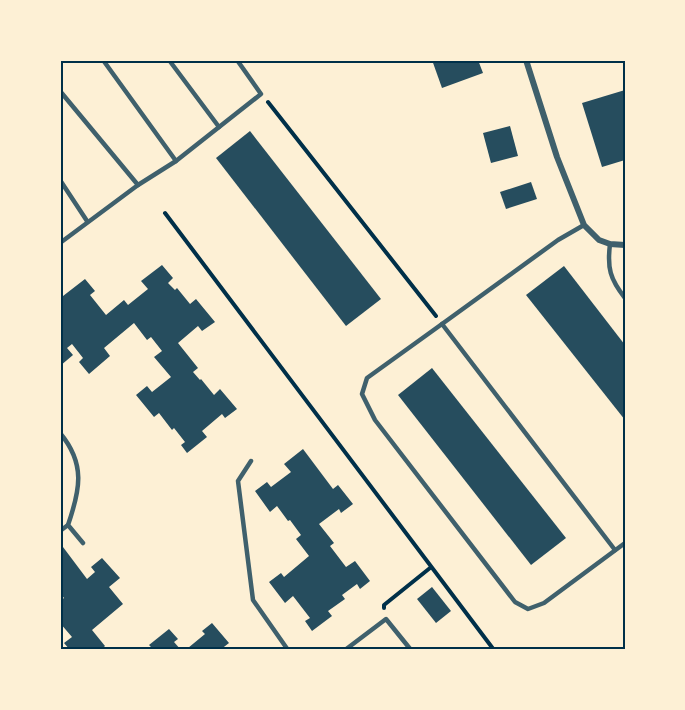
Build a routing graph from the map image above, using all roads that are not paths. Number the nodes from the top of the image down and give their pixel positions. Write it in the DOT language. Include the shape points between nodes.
graph roads {
  1 [pos="104,60"];
  2 [pos="169,60"];
  3 [pos="237,60"];
  4 [pos="526,60"];
  5 [pos="60,91"];
  6 [pos="219,127"];
  7 [pos="176,161"];
  8 [pos="60,180"];
  9 [pos="138,185"];
  10 [pos="87,221"];
  11 [pos="584,225"];
  12 [pos="60,243"];
  13 [pos="610,244"];
  14 [pos="625,245"];
  15 [pos="625,298"];
  16 [pos="442,324"];
  17 [pos="60,433"];
  18 [pos="251,461"];
  19 [pos="68,525"];
  20 [pos="60,531"];
  21 [pos="82,543"];
  22 [pos="625,543"];
  23 [pos="615,550"];
  24 [pos="288,650"];
  25 [pos="345,650"];
  26 [pos="411,650"];
  1 -- 7 [label="lane"];
  2 -- 6 [label="lane"];
  3 -- 6 [label="lane" via="261,94"];
  4 -- 11 [label="street"];
  5 -- 9 [label="lane"];
  6 -- 7 [label="lane"];
  7 -- 9 [label="lane"];
  8 -- 10 [label="lane"];
  9 -- 10 [label="lane"];
  10 -- 12 [label="lane"];
  11 -- 13 [label="street" via="599,240"];
  11 -- 16 [label="lane"];
  13 -- 14 [label="street"];
  13 -- 15 [label="lane" via="608,262 613,283"];
  16 -- 23 [label="lane"];
  16 -- 23 [label="lane" via="367,378 362,394 375,420 515,602 528,609 544,603"];
  17 -- 19 [label="lane" via="78,463 78,496"];
  18 -- 24 [label="lane" via="238,481 254,600"];
  19 -- 20 [label="lane"];
  19 -- 21 [label="lane"];
  22 -- 23 [label="lane"];
  25 -- 26 [label="lane" via="386,619"];
}
